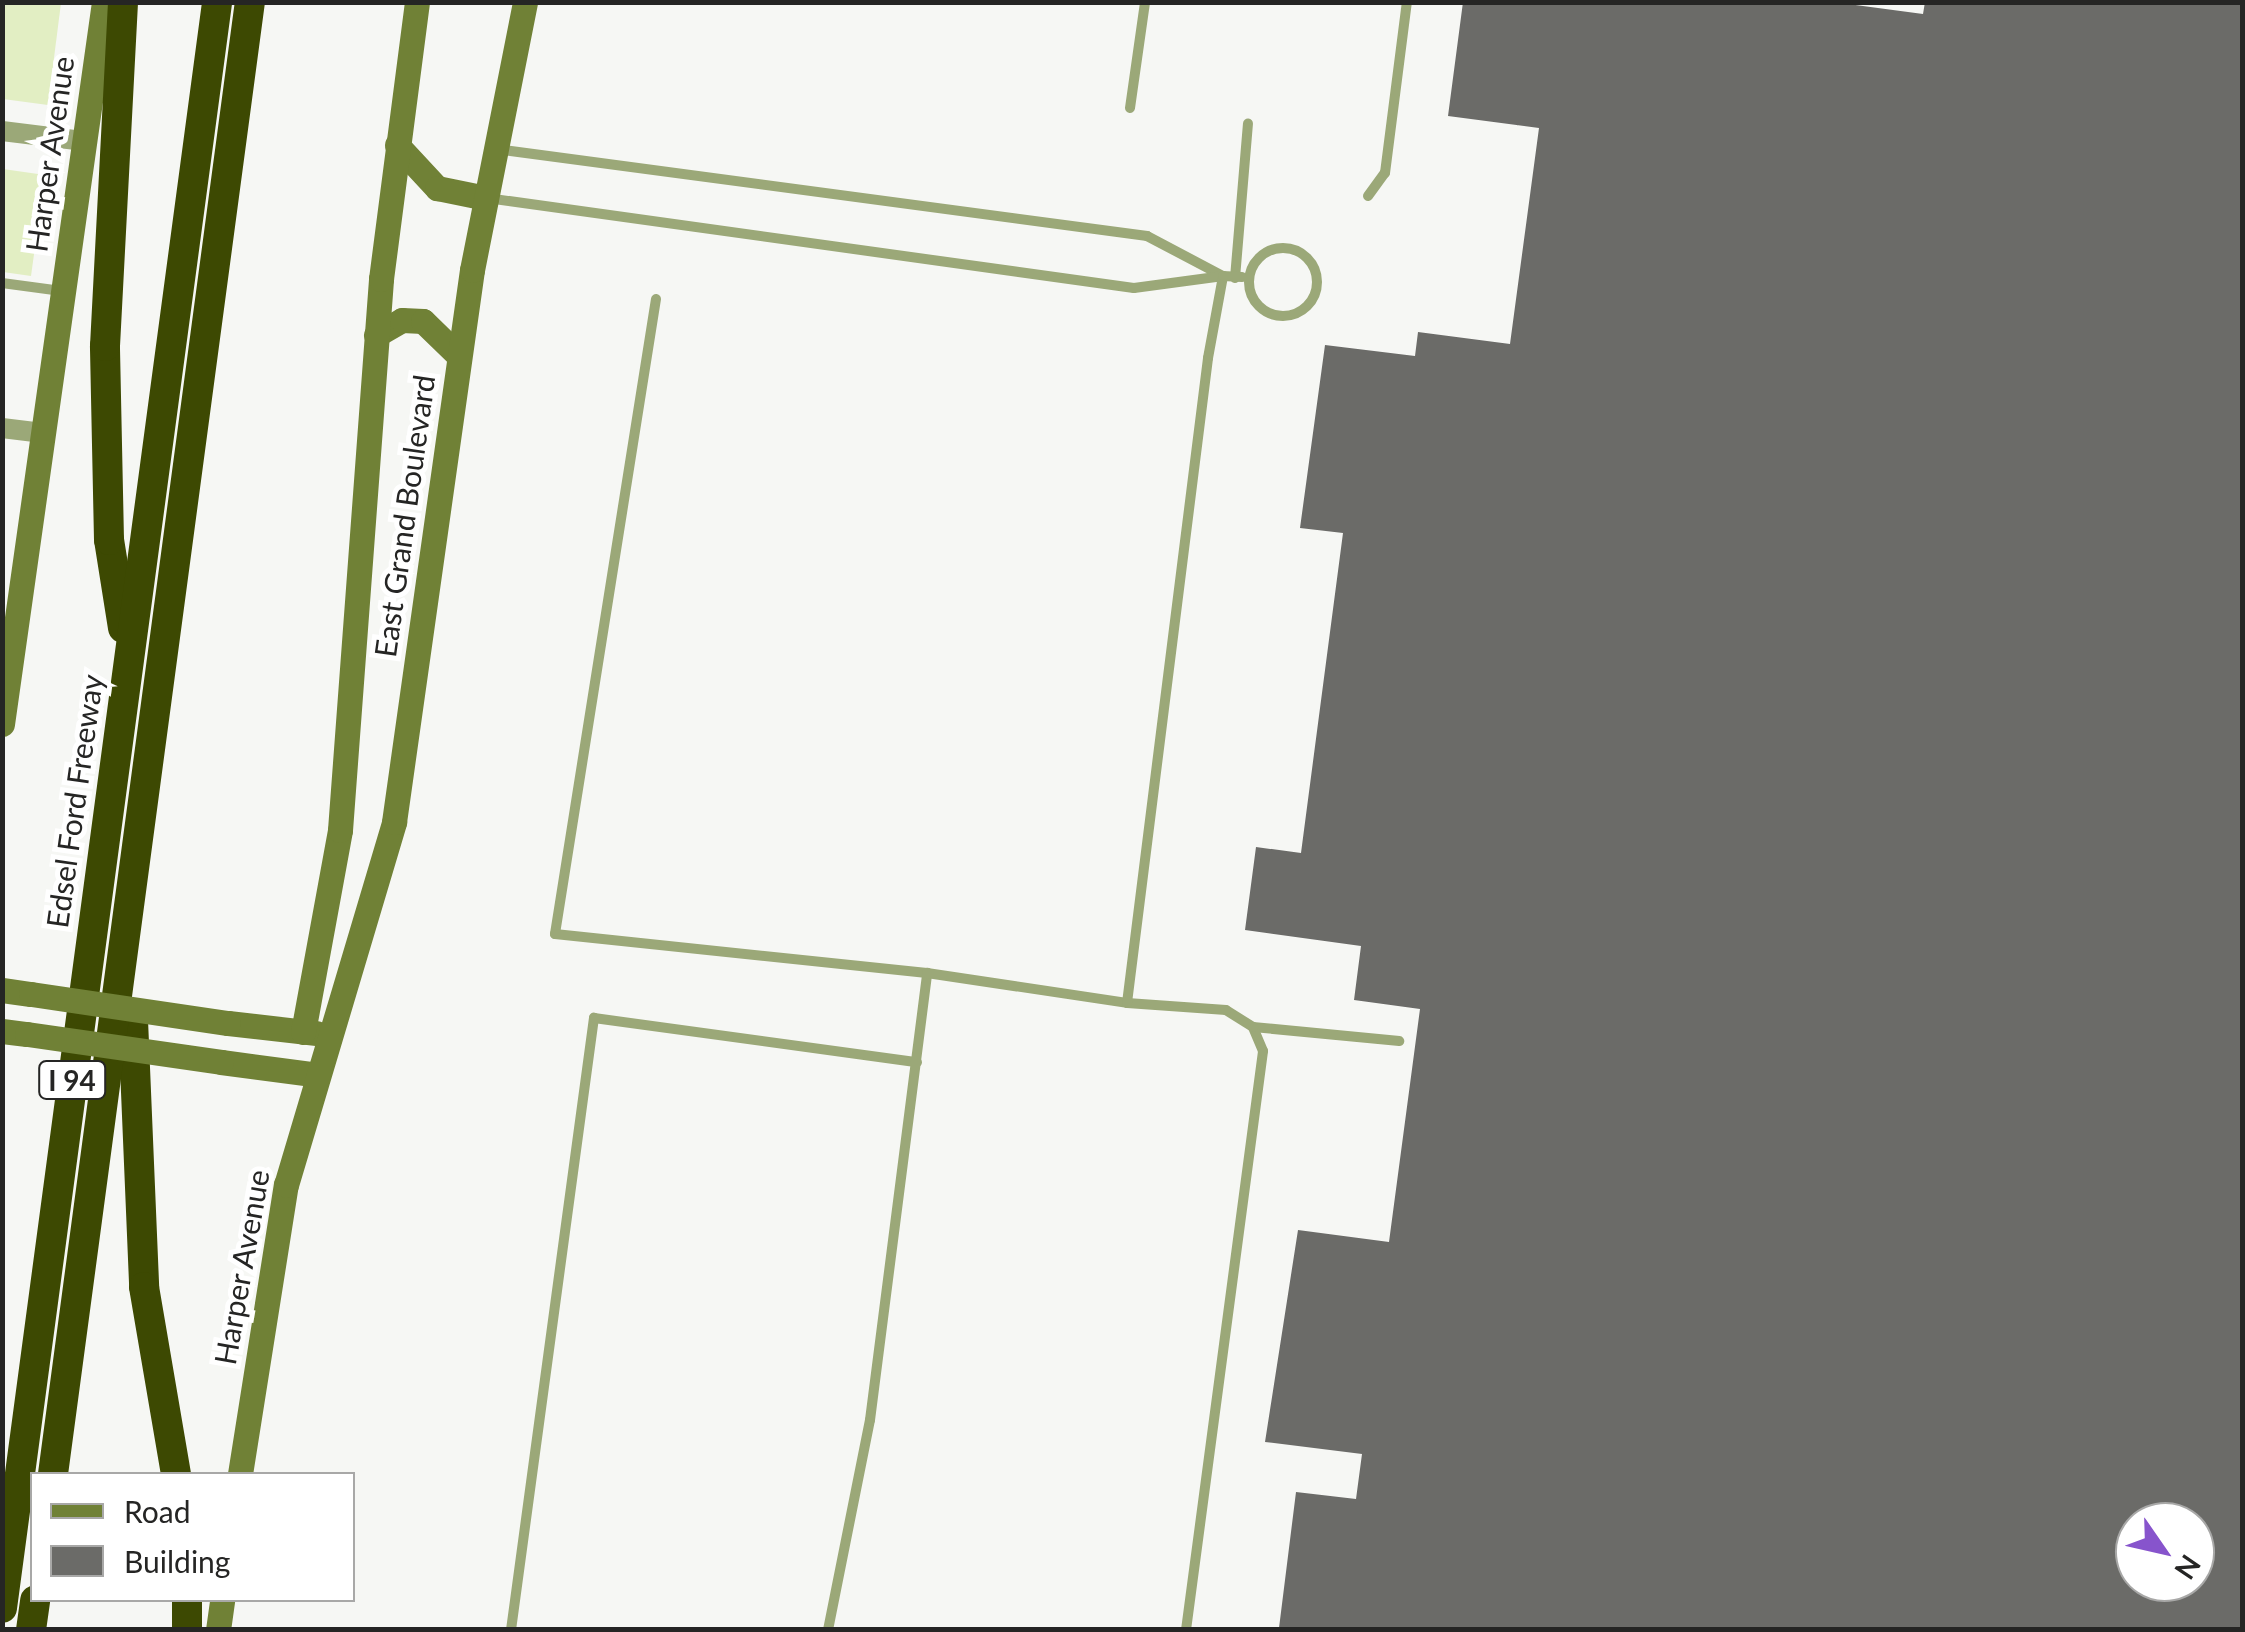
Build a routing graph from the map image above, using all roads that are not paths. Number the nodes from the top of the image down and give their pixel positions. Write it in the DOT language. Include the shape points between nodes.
graph roads {
  1 [pos="104,2"];
  2 [pos="123,2"];
  3 [pos="217,2"];
  4 [pos="250,2"];
  5 [pos="417,2"];
  6 [pos="525,2"];
  7 [pos="1145,2"];
  8 [pos="1407,2"];
  9 [pos="1130,108"];
  10 [pos="1248,124"];
  11 [pos="2,130"];
  12 [pos="84,142"];
  13 [pos="397,145"];
  14 [pos="496,148"];
  15 [pos="1368,196"];
  16 [pos="486,198"];
  17 [pos="1233,277"];
  18 [pos="2,283"];
  19 [pos="62,292"];
  20 [pos="656,299"];
  21 [pos="376,335"];
  22 [pos="459,356"];
  23 [pos="2,428"];
  24 [pos="41,434"];
  25 [pos="11,580"];
  26 [pos="128,661"];
  27 [pos="2,724"];
  28 [pos="128,945"];
  29 [pos="927,973"];
  30 [pos="2,990"];
  31 [pos="1127,1003"];
  32 [pos="1254,1027"];
  33 [pos="15,1032"];
  34 [pos="302,1032"];
  35 [pos="331,1034"];
  36 [pos="1399,1040"];
  37 [pos="917,1062"];
  38 [pos="318,1074"];
  39 [pos="53,1472"];
  40 [pos="176,1472"];
  41 [pos="240,1472"];
  42 [pos="20,1500"];
  43 [pos="2,1573"];
  44 [pos="35,1602"];
  45 [pos="186,1602"];
  46 [pos="222,1602"];
  47 [pos="2,1608"];
  48 [pos="31,1630"];
  49 [pos="187,1630"];
  50 [pos="218,1630"];
  51 [pos="511,1630"];
  52 [pos="828,1630"];
  53 [pos="1186,1630"];
  1 -- 12 [label="main road, Harper Avenue"];
  2 -- 26 [label="highway" via="105,346 108,540"];
  3 -- 26 [label="highway, Edsel Ford Freeway / I 94"];
  4 -- 28 [label="highway, I 94"];
  5 -- 13 [label="main road, East Grand Boulevard"];
  6 -- 14 [label="main road, East Grand Boulevard"];
  7 -- 9 [label="lane"];
  8 -- 15 [label="lane" via="1385,173"];
  10 -- 17 [label="lane"];
  11 -- 12 [label="street"];
  12 -- 19 [label="main road, Harper Avenue"];
  13 -- 16 [label="main road" via="437,188"];
  13 -- 21 [label="main road, East Grand Boulevard"];
  14 -- 16 [label="main road, East Grand Boulevard"];
  14 -- 17 [label="lane" via="1147,236"];
  16 -- 17 [label="lane" via="1134,288"];
  16 -- 22 [label="main road, East Grand Boulevard"];
  17 -- 17 [label="lane" via="1250,302 1277,310 1312,309 1322,285 1318,264 1298,255 1254,257"];
  17 -- 31 [label="lane"];
  18 -- 19 [label="lane"];
  19 -- 24 [label="main road, Harper Avenue"];
  20 -- 29 [label="lane" via="554,934"];
  21 -- 22 [label="main road" via="413,319"];
  21 -- 34 [label="main road, East Grand Boulevard" via="340,830"];
  22 -- 35 [label="main road, East Grand Boulevard" via="391,836"];
  23 -- 24 [label="street"];
  24 -- 25 [label="main road, Harper Avenue"];
  25 -- 27 [label="main road, Harper Avenue"];
  26 -- 42 [label="highway, Edsel Ford Freeway / I 94"];
  28 -- 39 [label="highway, I 94"];
  28 -- 40 [label="highway" via="144,1287"];
  29 -- 31 [label="lane"];
  29 -- 37 [label="lane"];
  30 -- 34 [label="main road, bridge"];
  31 -- 32 [label="lane" via="1226,1010"];
  32 -- 36 [label="lane"];
  32 -- 53 [label="lane" via="1262,1051"];
  33 -- 38 [label="main road, bridge"];
  34 -- 35 [label="main road"];
  35 -- 38 [label="main road, East Grand Boulevard"];
  37 -- 51 [label="lane" via="594,1018"];
  37 -- 52 [label="lane" via="870,1420"];
  38 -- 41 [label="main road, Harper Avenue" via="275,1237"];
  42 -- 43 [label="highway"];
  42 -- 47 [label="highway, Edsel Ford Freeway / I 94"];
  44 -- 48 [label="highway"];
  45 -- 49 [label="highway"];
  46 -- 50 [label="main road"];
}
